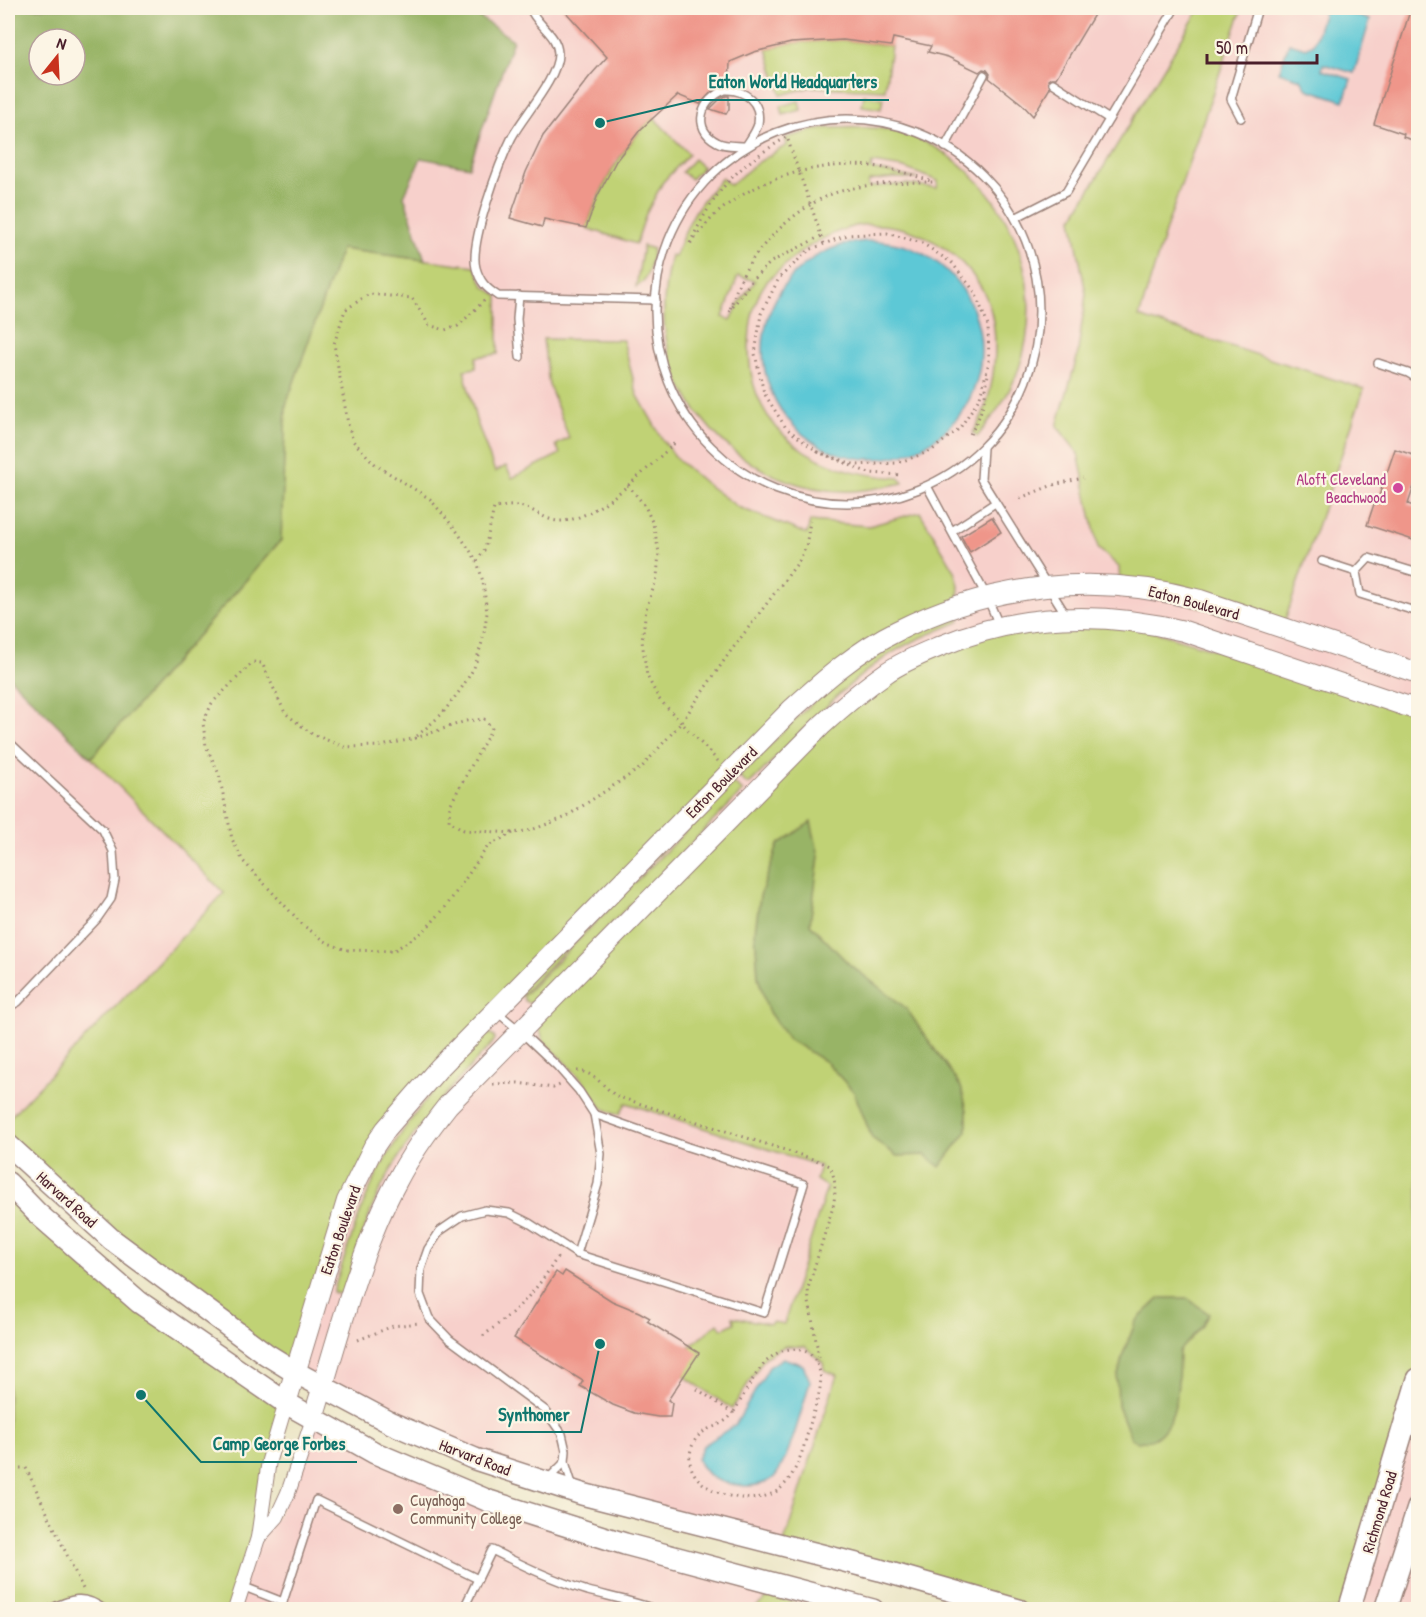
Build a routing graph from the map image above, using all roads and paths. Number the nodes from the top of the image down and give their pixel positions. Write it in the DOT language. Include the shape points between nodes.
graph roads {
  1 [pos="530,8"];
  2 [pos="1175,8"];
  3 [pos="1258,8"];
  4 [pos="984,75"];
  5 [pos="1053,83"];
  6 [pos="1241,118"];
  7 [pos="1108,119"];
  8 [pos="746,146"];
  9 [pos="945,147"];
  10 [pos="799,171"];
  11 [pos="811,205"];
  12 [pos="1017,218"];
  13 [pos="821,236"];
  14 [pos="824,244"];
  15 [pos="493,292"];
  16 [pos="519,296"];
  17 [pos="656,300"];
  18 [pos="520,357"];
  19 [pos="989,362"];
  20 [pos="1378,363"];
  21 [pos="1419,379"];
  22 [pos="970,434"];
  23 [pos="676,442"];
  24 [pos="983,448"];
  25 [pos="818,452"];
  26 [pos="902,475"];
  27 [pos="1083,478"];
  28 [pos="628,485"];
  29 [pos="927,486"];
  30 [pos="1020,498"];
  31 [pos="995,503"];
  32 [pos="810,521"];
  33 [pos="952,531"];
  34 [pos="477,561"];
  35 [pos="1322,561"];
  36 [pos="1356,572"];
  37 [pos="1419,573"];
  38 [pos="1047,587"];
  39 [pos="987,597"];
  40 [pos="1419,612"];
  41 [pos="1068,617"];
  42 [pos="1000,626"];
  43 [pos="1419,673"];
  44 [pos="1419,710"];
  45 [pos="681,723"];
  46 [pos="416,738"];
  47 [pos="8,741"];
  48 [pos="719,762"];
  49 [pos="513,833"];
  50 [pos="8,1007"];
  51 [pos="495,1011"];
  52 [pos="520,1030"];
  53 [pos="577,1071"];
  54 [pos="491,1084"];
  55 [pos="561,1085"];
  56 [pos="594,1114"];
  57 [pos="8,1145"];
  58 [pos="8,1183"];
  59 [pos="577,1254"];
  60 [pos="558,1256"];
  61 [pos="420,1323"];
  62 [pos="483,1336"];
  63 [pos="358,1340"];
  64 [pos="817,1362"];
  65 [pos="295,1372"];
  66 [pos="1419,1379"];
  67 [pos="323,1386"];
  68 [pos="697,1389"];
  69 [pos="286,1403"];
  70 [pos="733,1413"];
  71 [pos="313,1419"];
  72 [pos="565,1462"];
  73 [pos="8,1468"];
  74 [pos="546,1482"];
  75 [pos="575,1492"];
  76 [pos="1419,1508"];
  77 [pos="258,1538"];
  78 [pos="478,1579"];
  79 [pos="242,1586"];
  80 [pos="88,1600"];
  81 [pos="283,1602"];
  82 [pos="48,1610"];
  83 [pos="105,1610"];
  84 [pos="234,1610"];
  85 [pos="280,1610"];
  86 [pos="463,1610"];
  87 [pos="657,1610"];
  88 [pos="873,1610"];
  89 [pos="1019,1610"];
  90 [pos="1349,1610"];
  91 [pos="1385,1610"];
  1 -- 15 [label="lane" via="554,39 557,66 513,136 492,184 475,266 484,286"];
  2 -- 7 [label="lane"];
  3 -- 6 [label="lane" via="1231,99"];
  4 -- 9 [label="lane"];
  5 -- 7 [label="lane"];
  7 -- 12 [label="lane" via="1066,192"];
  8 -- 8 [label="lane" via="758,121 755,104 742,92 716,93 704,108 704,127 716,142"];
  8 -- 9 [label="lane" via="804,122 866,118 926,134"];
  8 -- 17 [label="lane" via="705,179 675,222 657,272"];
  9 -- 12 [label="lane" via="978,168"];
  10 -- 10 [label="path" via="787,137 754,157 726,182 706,209 689,245 713,217 742,195"];
  10 -- 11 [label="path"];
  10 -- 11 [label="path" via="871,166 933,182 868,185 838,191"];
  11 -- 13 [label="path"];
  11 -- 13 [label="path" via="758,250 742,277 729,312 771,262"];
  12 -- 24 [label="lane" via="1038,276 1039,338 1020,398"];
  13 -- 14 [label="path"];
  14 -- 19 [label="path" via="846,235 887,232 922,243 952,263 975,292 988,326"];
  14 -- 25 [label="path" via="809,250 779,278 760,314 755,354 764,393 786,428"];
  15 -- 16 [label="lane" via="498,296"];
  15 -- 34 [label="path" via="458,326 445,330 429,325 412,298 369,294 345,310 334,344 353,441 376,465 430,499"];
  16 -- 17 [label="lane"];
  16 -- 18 [label="lane"];
  17 -- 29 [label="lane" via="654,325 666,376 690,423 727,461 772,488 824,502 869,501"];
  19 -- 22 [label="path" via="978,422"];
  19 -- 25 [label="path" via="980,397 960,428 931,451 897,464 856,465"];
  20 -- 21 [label="lane"];
  23 -- 28 [label="path"];
  24 -- 29 [label="lane" via="957,470"];
  24 -- 31 [label="lane" via="981,479"];
  25 -- 26 [label="path" via="868,473"];
  27 -- 30 [label="path"];
  28 -- 34 [label="path" via="590,513 561,521 519,506 494,508 485,549"];
  28 -- 45 [label="path" via="645,506 658,552 657,578 646,609 642,641 647,676 658,699"];
  29 -- 33 [label="lane"];
  31 -- 33 [label="lane"];
  31 -- 38 [label="lane"];
  32 -- 45 [label="path" via="806,547 799,561"];
  33 -- 39 [label="lane"];
  34 -- 46 [label="path" via="487,613 474,668 442,714"];
  35 -- 36 [label="lane"];
  36 -- 37 [label="lane" via="1369,558"];
  36 -- 40 [label="lane" via="1360,594"];
  38 -- 39 [label="street, Eaton Boulevard"];
  38 -- 41 [label="lane"];
  38 -- 43 [label="street, Eaton Boulevard" via="1105,584 1169,592"];
  39 -- 42 [label="lane"];
  39 -- 51 [label="street, Eaton Boulevard" via="895,632 837,670 791,710"];
  41 -- 42 [label="street, Eaton Boulevard"];
  41 -- 44 [label="street, Eaton Boulevard" via="1151,623 1184,631"];
  42 -- 52 [label="street, Eaton Boulevard" via="926,652 888,672 852,698"];
  45 -- 48 [label="path"];
  45 -- 49 [label="path" via="642,767 564,818"];
  46 -- 49 [label="path" via="483,719 492,728 450,805 449,821 464,830"];
  46 -- 49 [label="path" via="381,746 344,747 312,734 285,713 262,663 253,662 212,703 203,723 206,746 219,774 232,839 243,861 304,926 346,950 393,951 423,932 445,908 488,846"];
  47 -- 50 [label="lane" via="103,830 113,851 115,880 111,899 97,919 18,1002"];
  51 -- 52 [label="lane"];
  51 -- 65 [label="street, Eaton Boulevard" via="397,1115 373,1148 347,1201"];
  52 -- 56 [label="lane" via="574,1085"];
  52 -- 67 [label="street, Eaton Boulevard" via="448,1105 396,1183 365,1252"];
  53 -- 64 [label="path" via="591,1074 616,1096 830,1166 834,1176 833,1207 808,1288"];
  54 -- 55 [label="path" via="553,1088"];
  56 -- 59 [label="lane" via="601,1154 598,1184"];
  56 -- 59 [label="lane" via="804,1184 764,1313"];
  57 -- 65 [label="main road, Harvard Road" via="111,1239"];
  58 -- 69 [label="main road, Harvard Road" via="139,1302"];
  59 -- 72 [label="lane" via="509,1213 485,1210 462,1216 440,1231 421,1269 420,1294 429,1318 449,1339 545,1410 562,1434"];
  60 -- 62 [label="path" via="518,1309"];
  61 -- 63 [label="path" via="393,1326"];
  64 -- 70 [label="path" via="806,1351 779,1351 765,1361"];
  64 -- 70 [label="path" via="821,1386 793,1472 782,1488 746,1499 723,1495 699,1482 690,1468 695,1440"];
  65 -- 67 [label="main road, Harvard Road"];
  65 -- 69 [label="street, Eaton Boulevard"];
  66 -- 90 [label="main road, Richmond Road"];
  67 -- 71 [label="street, Eaton Boulevard"];
  67 -- 74 [label="main road, Harvard Road" via="391,1423 475,1459"];
  68 -- 70 [label="path"];
  69 -- 71 [label="main road, Harvard Road"];
  69 -- 77 [label="street" via="270,1460"];
  71 -- 77 [label="street" via="277,1517"];
  71 -- 88 [label="main road, Harvard Road" via="375,1453 489,1501 625,1544"];
  72 -- 74 [label="lane"];
  72 -- 75 [label="lane"];
  73 -- 80 [label="path" via="26,1468"];
  74 -- 75 [label="main road, Harvard Road"];
  75 -- 89 [label="main road, Harvard Road"];
  76 -- 91 [label="main road"];
  77 -- 79 [label="street"];
  78 -- 81 [label="lane" via="316,1500"];
  78 -- 86 [label="lane"];
  78 -- 87 [label="lane" via="492,1551 548,1577"];
  79 -- 81 [label="lane"];
  79 -- 84 [label="street"];
  80 -- 82 [label="lane" via="75,1598"];
  80 -- 83 [label="lane"];
  81 -- 85 [label="lane"];
}
